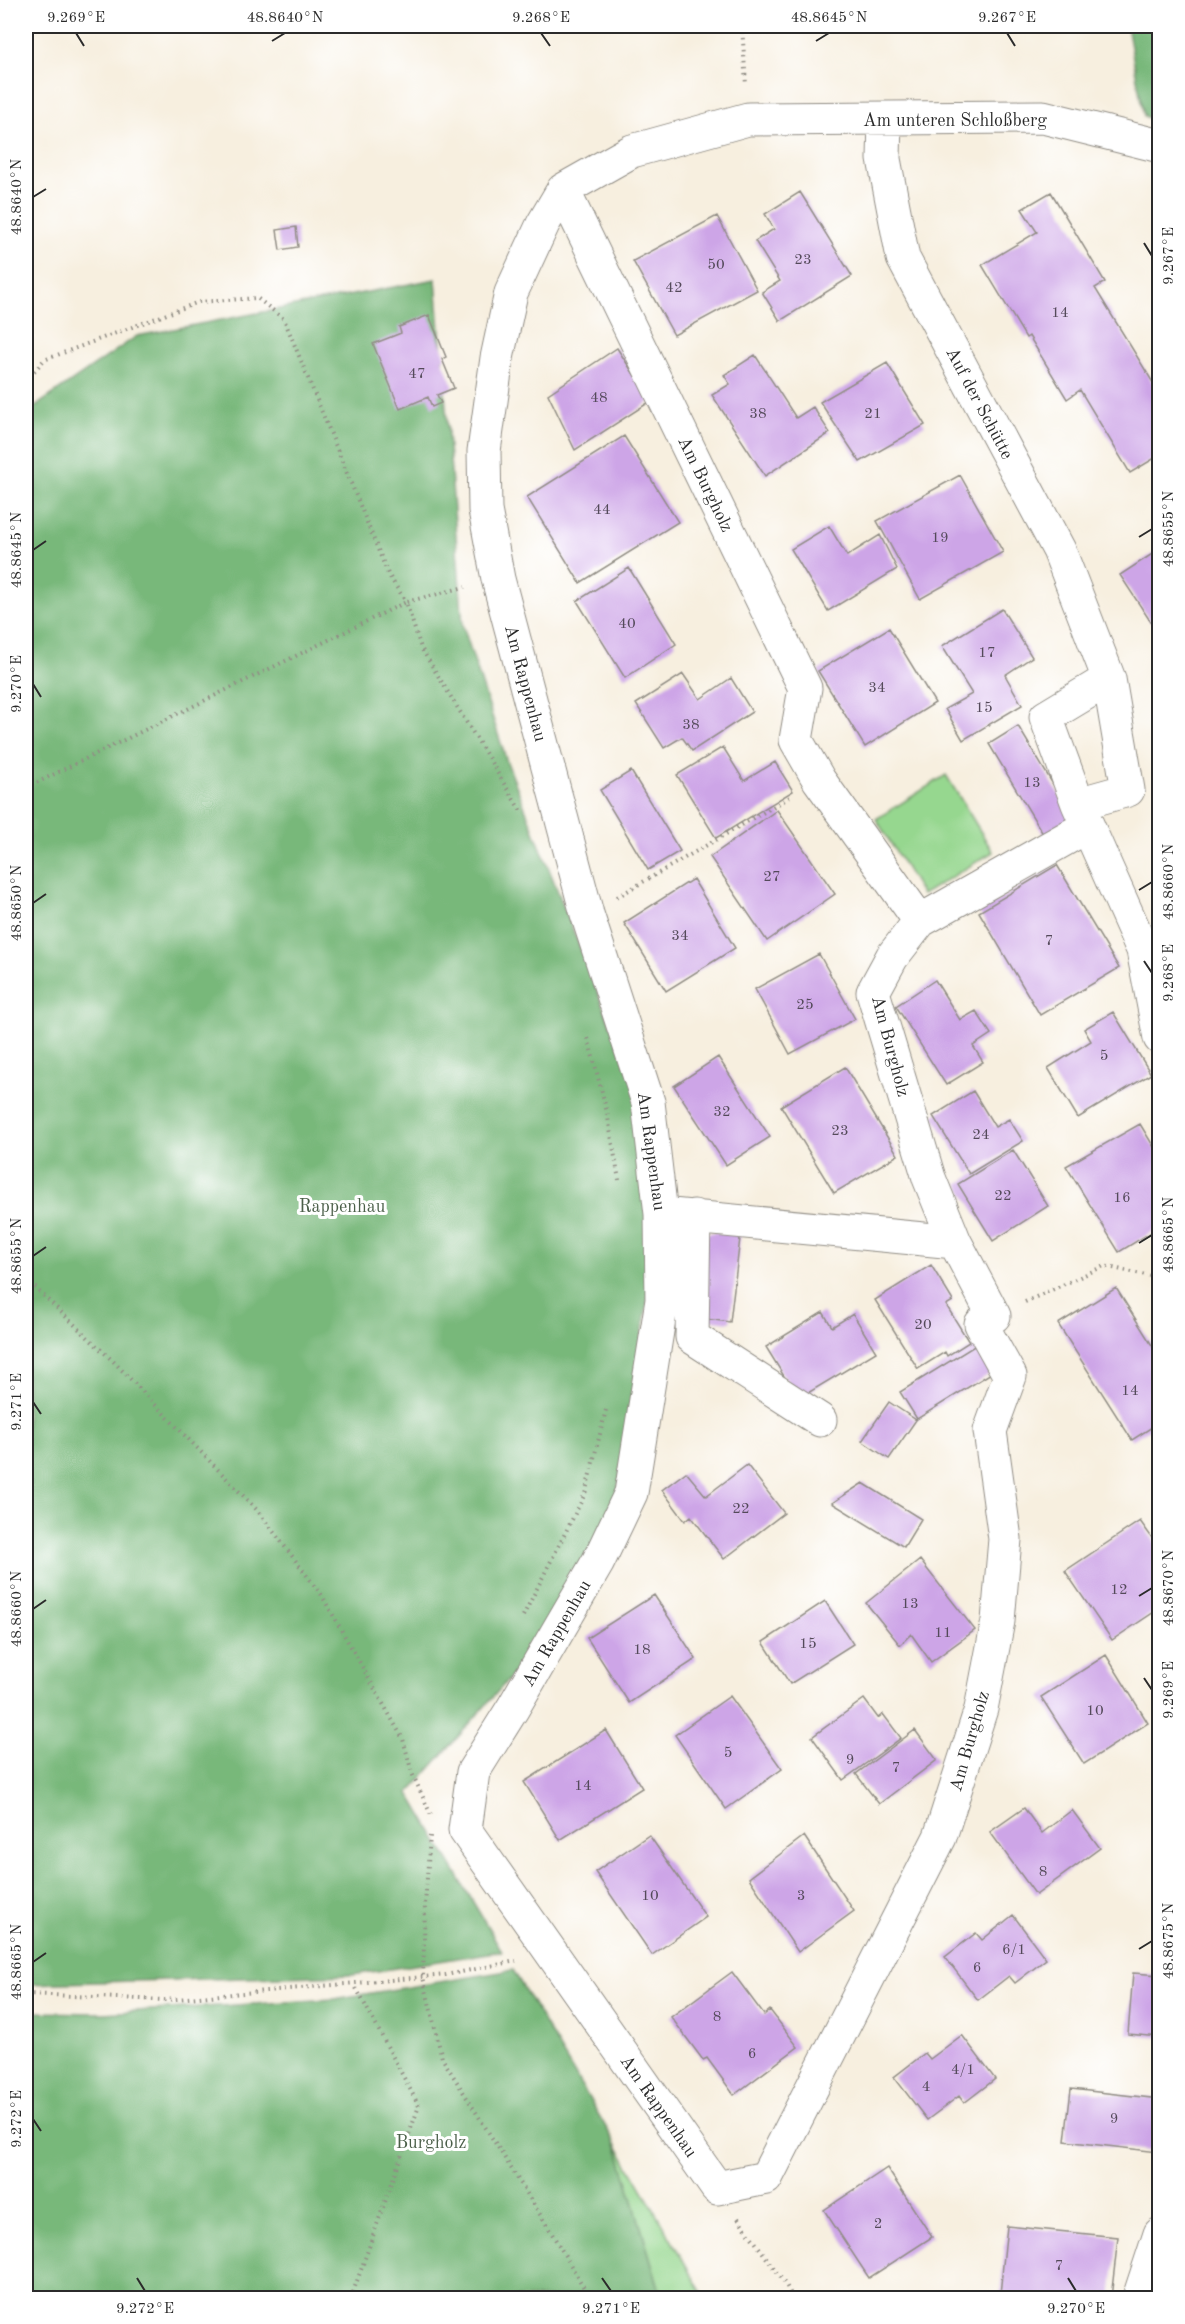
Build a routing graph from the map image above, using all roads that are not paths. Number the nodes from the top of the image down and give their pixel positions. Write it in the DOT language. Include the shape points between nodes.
graph roads {
  1 [pos="885,119"];
  2 [pos="1160,146"];
  3 [pos="563,190"];
  4 [pos="1109,679"];
  5 [pos="1083,815"];
  6 [pos="920,921"];
  7 [pos="1160,1038"];
  8 [pos="662,1214"];
  9 [pos="694,1216"];
  10 [pos="955,1242"];
  11 [pos="820,1420"];
  12 [pos="717,2188"];
  13 [pos="1160,2234"];
  14 [pos="1139,2298"];
  1 -- 2 [label="street, Am unteren Schloßberg" via="1043,117"];
  1 -- 3 [label="street, Am unteren Schloßberg" via="748,119 632,151"];
  1 -- 4 [label="street, Auf der Schütte" via="884,159 903,258 1059,550"];
  3 -- 6 [label="street, Am Burgholz" via="806,688 796,740 819,780"];
  3 -- 8 [label="street, Am Rappenhau" via="511,293 484,451 485,510 498,579 587,914 648,1102"];
  4 -- 5 [label="street, Auf der Schütte" via="1128,790"];
  4 -- 5 [label="street" via="1047,717"];
  5 -- 6 [label="street"];
  5 -- 7 [label="street" via="1143,950"];
  6 -- 10 [label="street, Am Burgholz" via="892,957 873,992 929,1178"];
  8 -- 9 [label="street"];
  8 -- 12 [label="street, Am Rappenhau" via="662,1300 631,1493 598,1562 472,1772 465,1830"];
  9 -- 10 [label="street"];
  9 -- 11 [label="street" via="692,1337"];
  10 -- 12 [label="street, Am Burgholz" via="994,1316 981,1324 1010,1376 990,1431 1005,1539 998,1621 981,1709 940,1837 766,2178"];
  13 -- 14 [label="street"];
}
